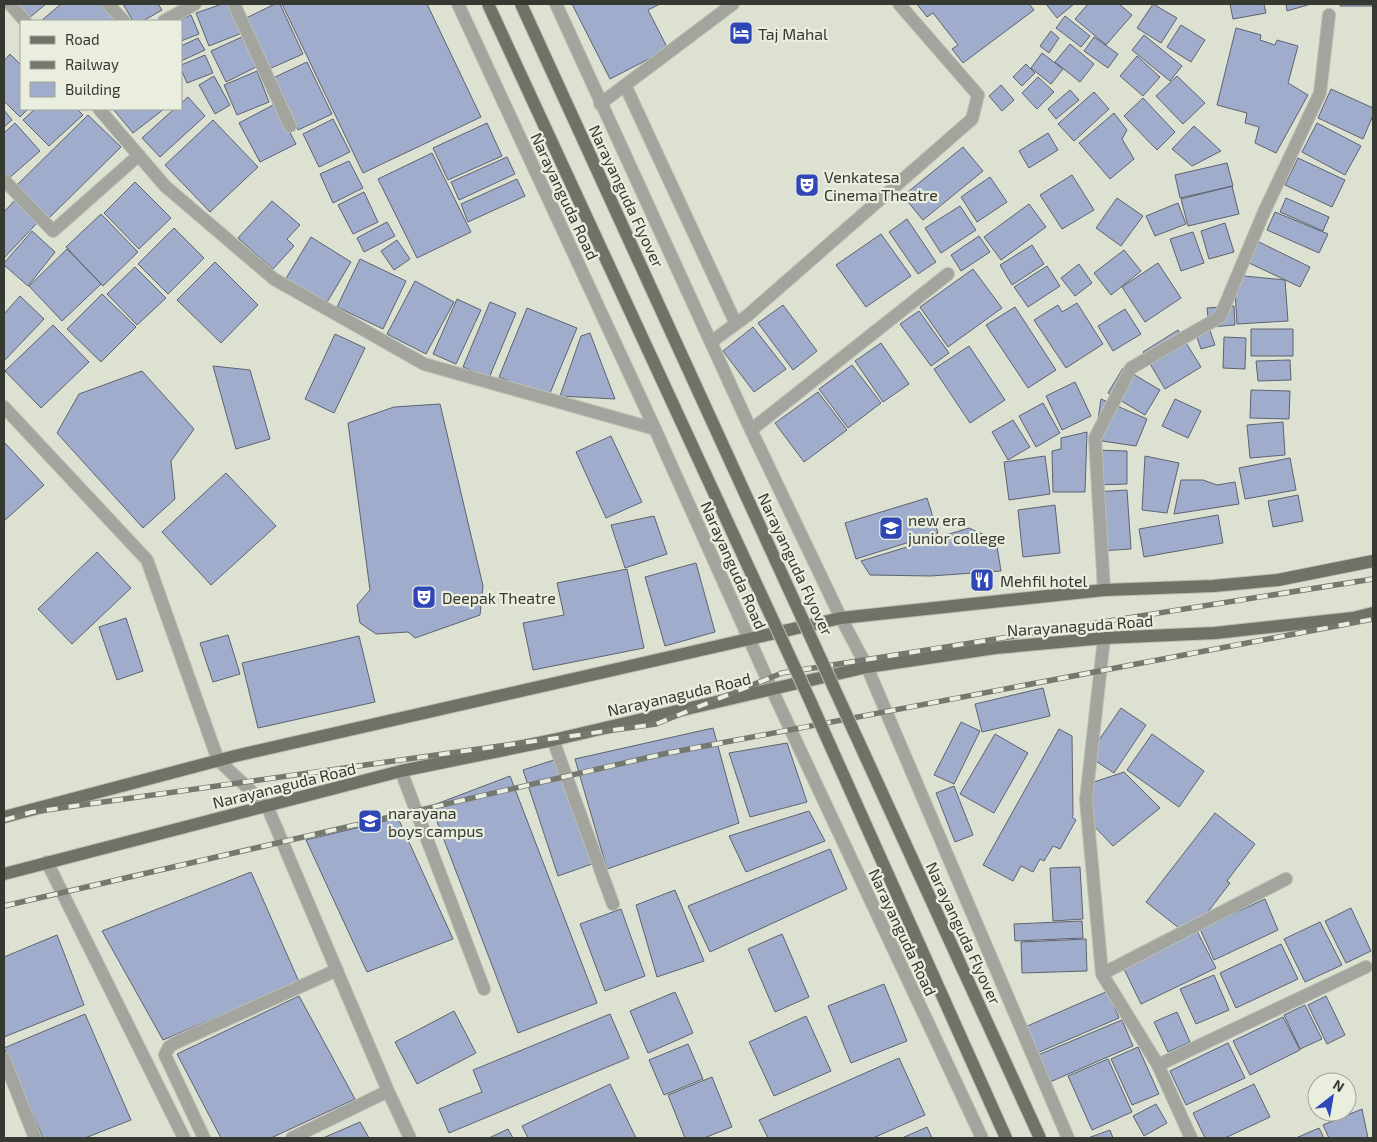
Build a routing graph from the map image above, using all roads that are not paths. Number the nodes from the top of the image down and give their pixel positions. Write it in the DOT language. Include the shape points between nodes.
graph roads {
  1 [pos="108,4"];
  2 [pos="195,4"];
  3 [pos="234,4"];
  4 [pos="458,4"];
  5 [pos="488,4"];
  6 [pos="521,4"];
  7 [pos="556,4"];
  8 [pos="734,4"];
  9 [pos="899,4"];
  10 [pos="8,8"];
  11 [pos="1329,15"];
  12 [pos="23,20"];
  13 [pos="123,20"];
  14 [pos="166,20"];
  15 [pos="625,85"];
  16 [pos="600,104"];
  17 [pos="100,110"];
  18 [pos="290,126"];
  19 [pos="139,155"];
  20 [pos="4,180"];
  21 [pos="948,274"];
  22 [pos="736,324"];
  23 [pos="711,342"];
  24 [pos="4,407"];
  25 [pos="655,429"];
  26 [pos="751,430"];
  27 [pos="1373,561"];
  28 [pos="1104,590"];
  29 [pos="1373,613"];
  30 [pos="841,618"];
  31 [pos="749,638"];
  32 [pos="1104,638"];
  33 [pos="867,667"];
  34 [pos="772,690"];
  35 [pos="553,740"];
  36 [pos="218,760"];
  37 [pos="401,772"];
  38 [pos="267,806"];
  39 [pos="4,817"];
  40 [pos="47,862"];
  41 [pos="4,874"];
  42 [pos="1286,879"];
  43 [pos="613,904"];
  44 [pos="1366,967"];
  45 [pos="337,970"];
  46 [pos="1102,974"];
  47 [pos="484,989"];
  48 [pos="4,1059"];
  49 [pos="1158,1065"];
  50 [pos="388,1091"];
  51 [pos="35,1138"];
  52 [pos="184,1138"];
  53 [pos="204,1138"];
  54 [pos="292,1138"];
  55 [pos="410,1138"];
  56 [pos="982,1138"];
  57 [pos="1006,1138"];
  58 [pos="1040,1138"];
  59 [pos="1068,1138"];
  60 [pos="1191,1138"];
  1 -- 13 [label="street"];
  2 -- 14 [label="street"];
  3 -- 18 [label="street"];
  4 -- 25 [label="street, Narayanguda Road"];
  5 -- 57 [label="main road, bridge" via="808,696"];
  6 -- 58 [label="main road, Narayanguda Flyover, bridge"];
  7 -- 16 [label="street"];
  8 -- 15 [label="street"];
  9 -- 22 [label="street" via="978,95 972,119"];
  10 -- 12 [label="street"];
  11 -- 28 [label="street" via="1320,93 1264,212 1220,317 1131,368 1095,438"];
  15 -- 16 [label="street"];
  15 -- 22 [label="street"];
  16 -- 23 [label="street"];
  17 -- 19 [label="street"];
  19 -- 20 [label="street" via="53,231"];
  19 -- 25 [label="street" via="165,186 274,280 424,364"];
  21 -- 26 [label="street"];
  22 -- 23 [label="street"];
  23 -- 26 [label="street"];
  24 -- 36 [label="street" via="147,560"];
  25 -- 31 [label="street, Narayanguda Road"];
  26 -- 30 [label="street"];
  27 -- 28 [label="main road, Narayanaguda Road" via="1278,580"];
  28 -- 30 [label="main road, Narayanaguda Road"];
  29 -- 32 [label="main road, Narayanaguda Road" via="1214,633"];
  30 -- 31 [label="main road, Narayanaguda Road"];
  30 -- 33 [label="street"];
  31 -- 34 [label="street, Narayanguda Road"];
  31 -- 36 [label="main road, Narayanaguda Road"];
  32 -- 33 [label="main road, Narayanaguda Road" via="995,648"];
  32 -- 46 [label="street" via="1086,800"];
  33 -- 34 [label="main road, Narayanaguda Road"];
  33 -- 59 [label="street"];
  34 -- 35 [label="main road, Narayanaguda Road"];
  34 -- 56 [label="street, Narayanguda Road"];
  35 -- 37 [label="main road, Narayanaguda Road"];
  35 -- 43 [label="street"];
  36 -- 38 [label="street"];
  36 -- 39 [label="main road, Narayanaguda Road"];
  37 -- 38 [label="main road, Narayanaguda Road"];
  37 -- 47 [label="street"];
  38 -- 40 [label="main road, Narayanaguda Road"];
  38 -- 45 [label="street"];
  40 -- 41 [label="main road, Narayanaguda Road"];
  40 -- 52 [label="street"];
  42 -- 46 [label="street"];
  44 -- 49 [label="street"];
  45 -- 50 [label="street"];
  45 -- 53 [label="street" via="168,1047 165,1055"];
  46 -- 49 [label="street"];
  48 -- 51 [label="street"];
  49 -- 60 [label="street"];
  50 -- 54 [label="street"];
  50 -- 55 [label="street"];
}
